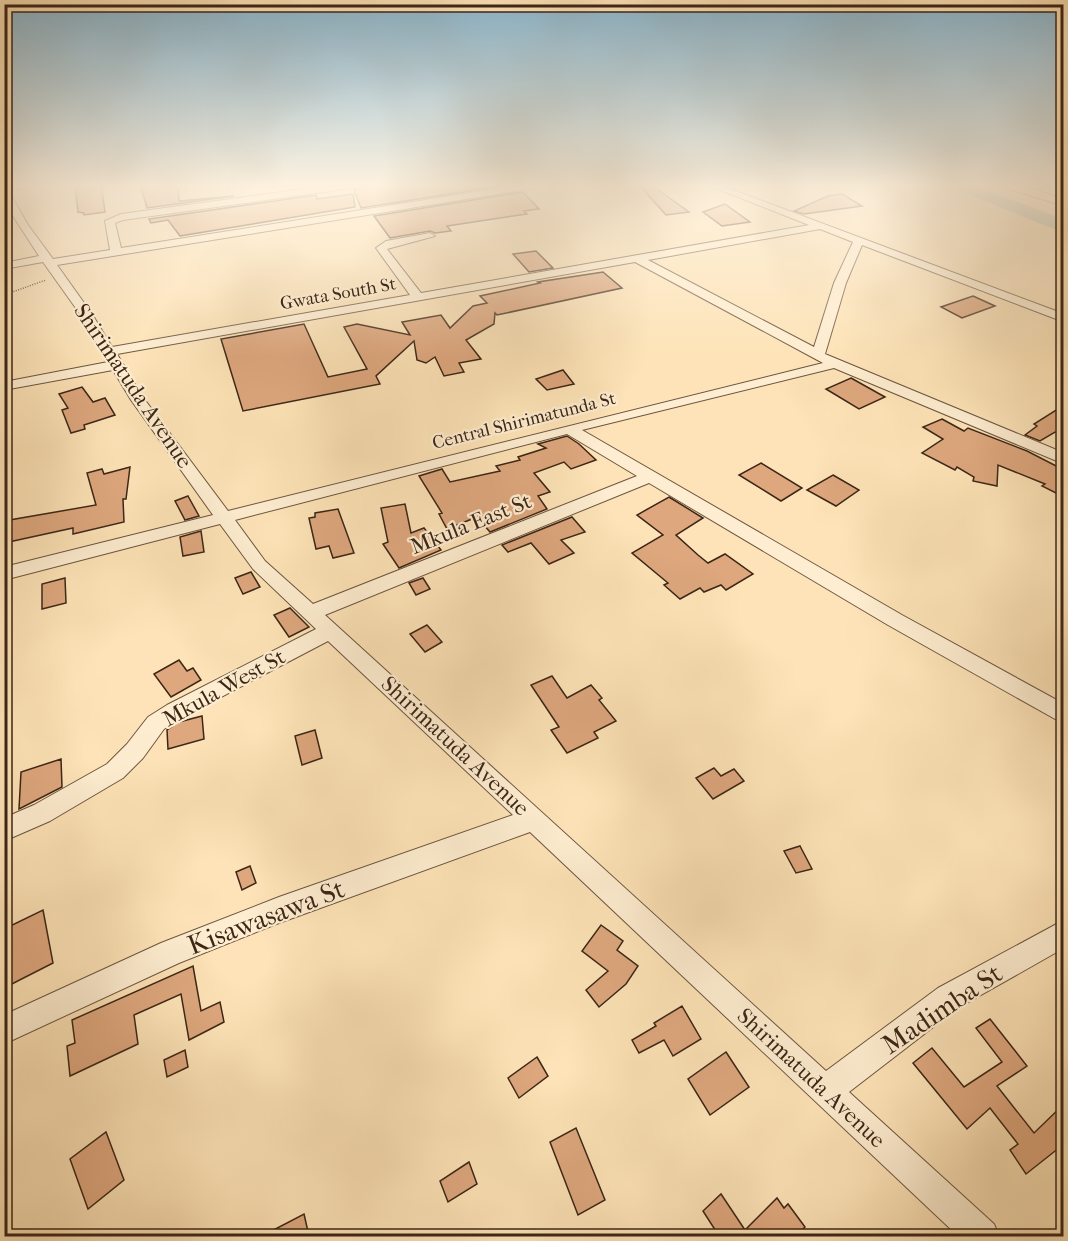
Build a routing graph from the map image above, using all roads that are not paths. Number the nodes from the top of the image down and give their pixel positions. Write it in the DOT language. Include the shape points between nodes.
graph roads {
  1 [pos="32,242"];
  2 [pos="115,242"];
  3 [pos="177,242"];
  4 [pos="396,242"];
  5 [pos="736,242"];
  6 [pos="858,242"];
  7 [pos="861,242"];
  8 [pos="116,252"];
  9 [pos="639,260"];
  10 [pos="4,266"];
  11 [pos="53,266"];
  12 [pos="418,298"];
  13 [pos="1064,318"];
  14 [pos="818,356"];
  15 [pos="111,359"];
  16 [pos="835,364"];
  17 [pos="4,386"];
  18 [pos="569,429"];
  19 [pos="1064,459"];
  20 [pos="649,477"];
  21 [pos="223,519"];
  22 [pos="4,574"];
  23 [pos="310,613"];
  24 [pos="330,631"];
  25 [pos="1064,715"];
  26 [pos="534,819"];
  27 [pos="4,830"];
  28 [pos="1064,933"];
  29 [pos="4,1030"];
  30 [pos="825,1091"];
  31 [pos="982,1236"];
  1 -- 11 [label="street, Shirimatuda Avenue"];
  2 -- 8 [label="street"];
  3 -- 8 [label="street"];
  4 -- 12 [label="street" via="381,248"];
  5 -- 9 [label="street, Gwata South St"];
  6 -- 14 [label="street" via="834,296"];
  7 -- 13 [label="street"];
  8 -- 11 [label="street"];
  9 -- 12 [label="street, Gwata South St"];
  9 -- 14 [label="street"];
  10 -- 11 [label="street"];
  11 -- 15 [label="street, Shirimatuda Avenue"];
  12 -- 15 [label="street, Gwata South St"];
  14 -- 16 [label="street"];
  15 -- 17 [label="street, Gwata South St"];
  15 -- 21 [label="street, Shirimatuda Avenue"];
  16 -- 18 [label="street, Central Shirimatunda St"];
  16 -- 19 [label="street"];
  18 -- 20 [label="street"];
  18 -- 21 [label="street, Central Shirimatunda St"];
  20 -- 23 [label="street, Mkula East St"];
  20 -- 25 [label="street"];
  21 -- 22 [label="street, Central Shirimatunda St"];
  21 -- 23 [label="street, Shirimatuda Avenue" via="259,565"];
  23 -- 24 [label="street, Shirimatuda Avenue"];
  24 -- 26 [label="street, Shirimatuda Avenue"];
  24 -- 27 [label="street, Mkula West St" via="175,711 156,723 115,771"];
  26 -- 29 [label="street, Kisawasawa St" via="236,927"];
  26 -- 30 [label="street, Shirimatuda Avenue"];
  28 -- 30 [label="street, Madimba St" via="948,998"];
  30 -- 31 [label="street, Shirimatuda Avenue"];
}
